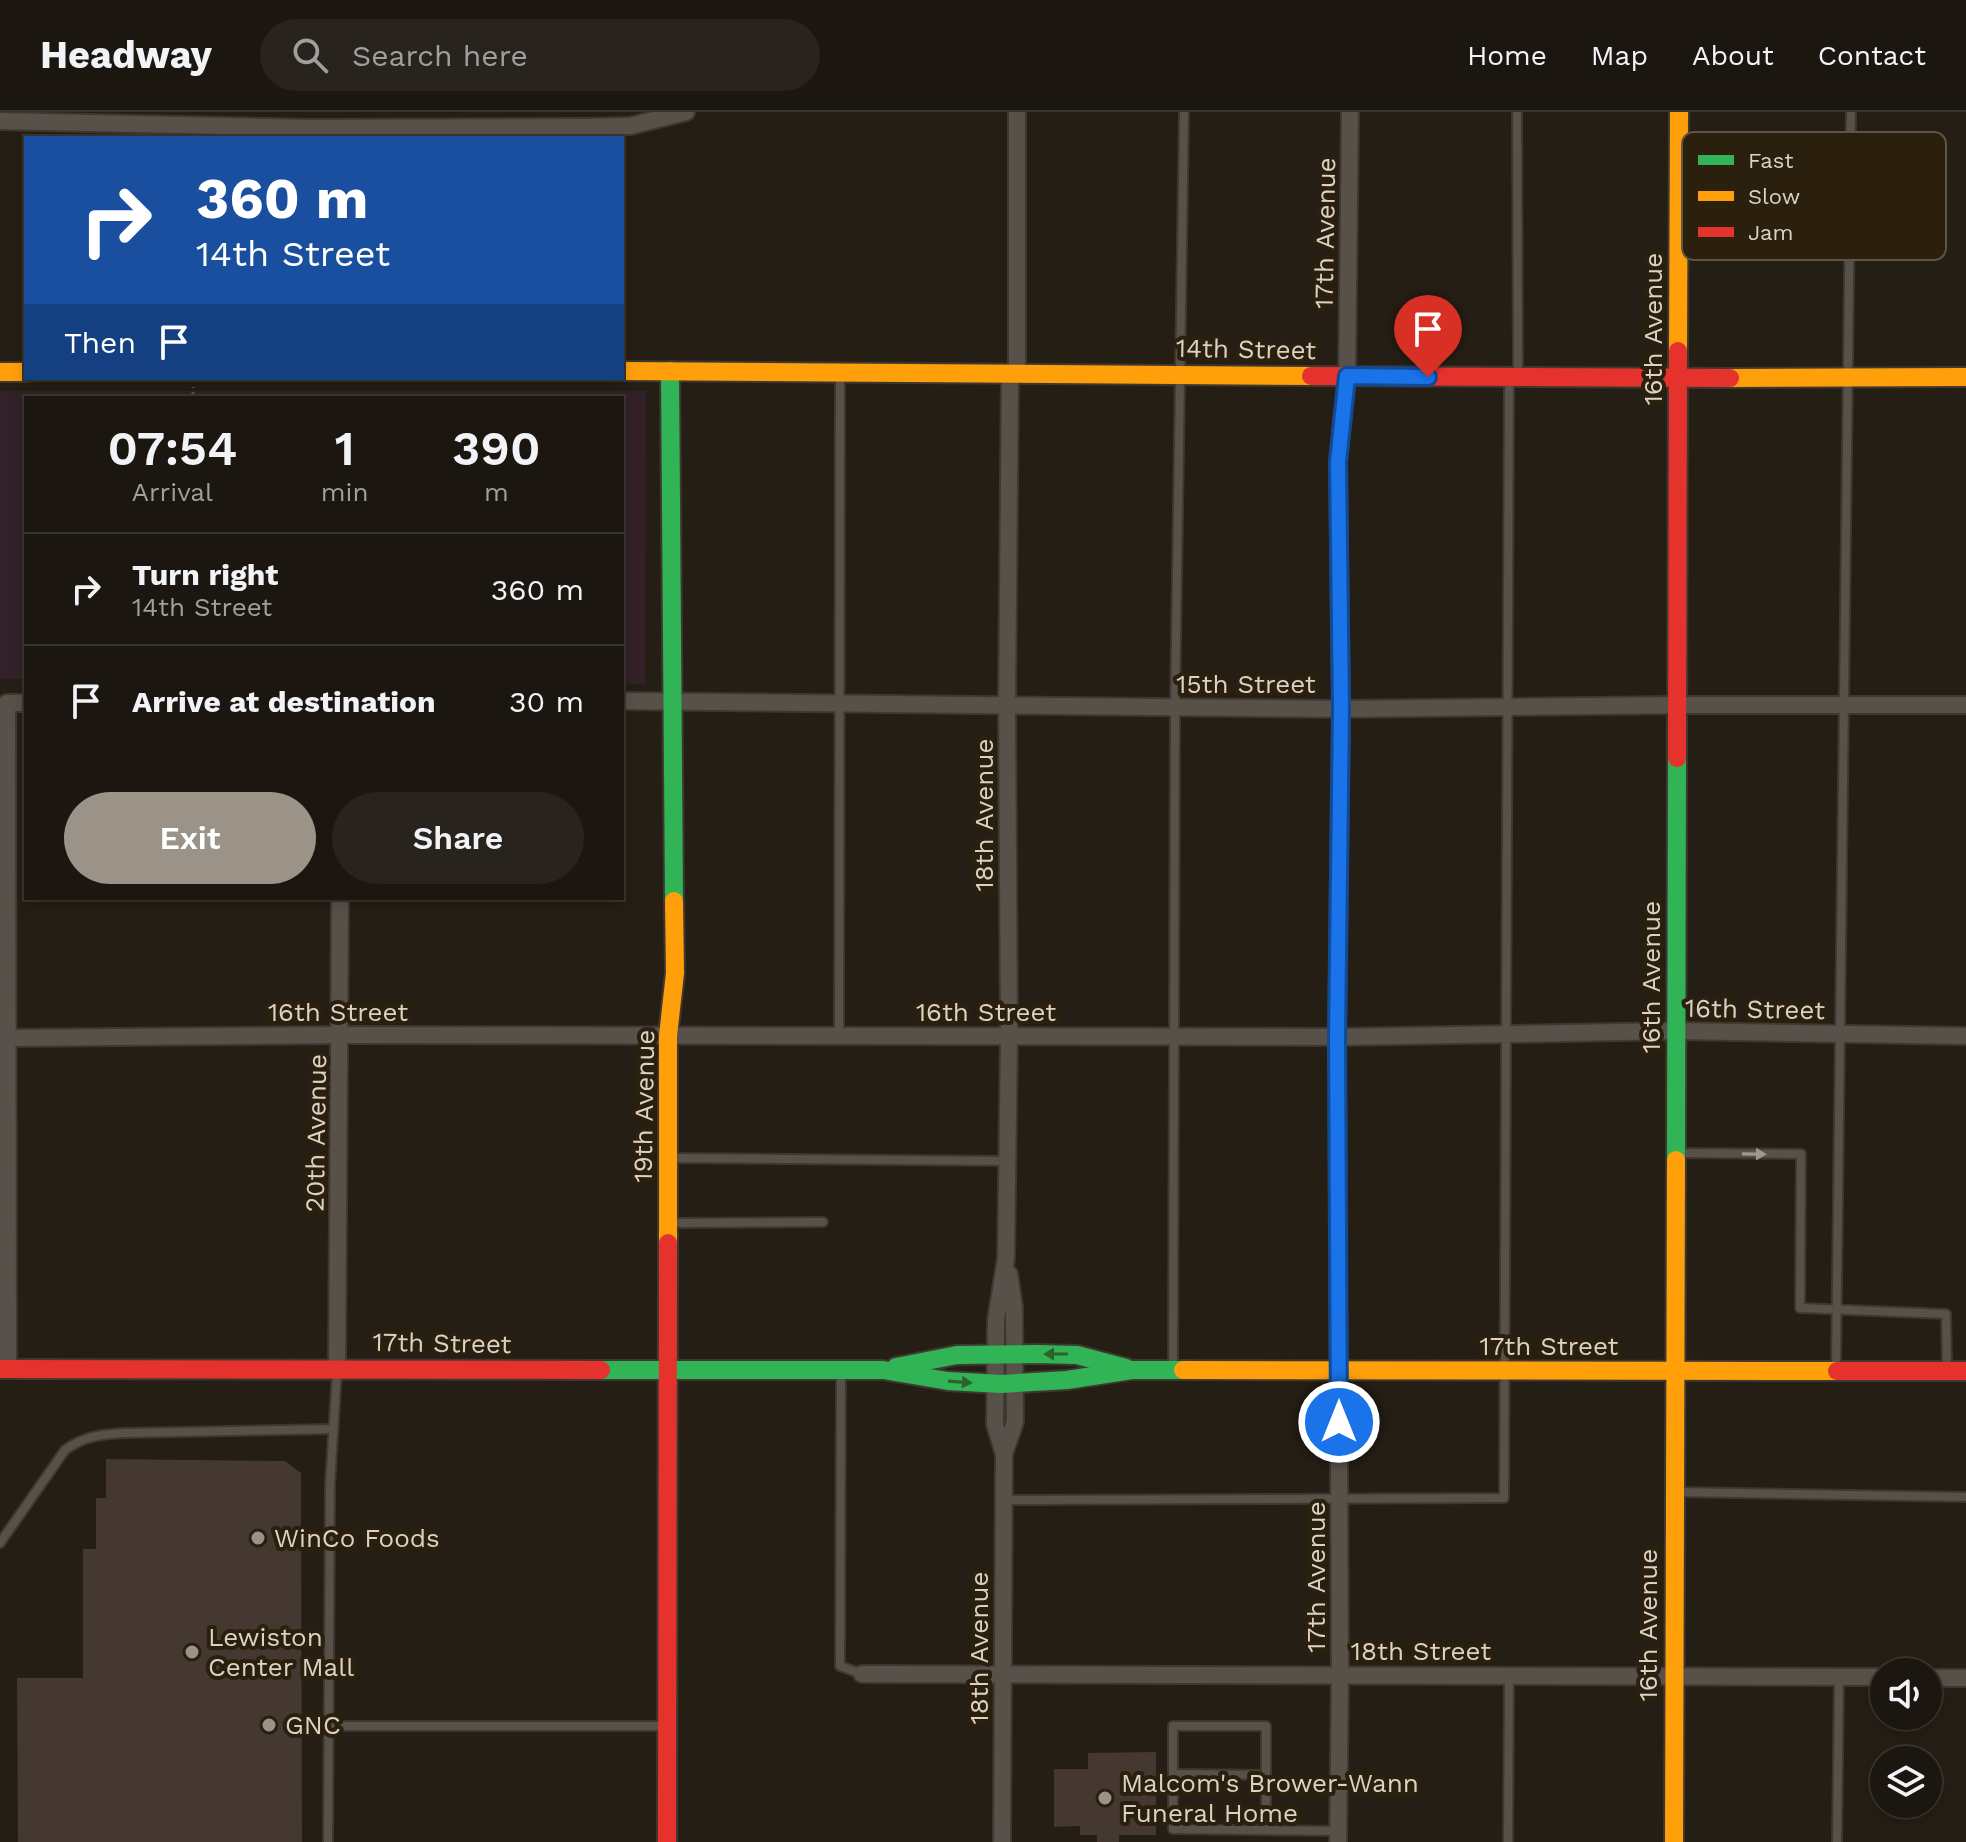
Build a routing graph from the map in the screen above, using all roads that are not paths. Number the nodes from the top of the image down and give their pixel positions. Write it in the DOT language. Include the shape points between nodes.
graph roads {
  1 [pos="686,112"];
  2 [pos="1017,112"];
  3 [pos="1184,112"];
  4 [pos="1350,112"];
  5 [pos="1517,112"];
  6 [pos="1679,112"];
  7 [pos="1851,112"];
  8 [pos="0,121"];
  9 [pos="1851,132"];
  10 [pos="1850,260"];
  11 [pos="624,371"];
  12 [pos="670,371"];
  13 [pos="0,372"];
  14 [pos="24,372"];
  15 [pos="840,372"];
  16 [pos="1014,372"];
  17 [pos="1181,374"];
  18 [pos="1347,376"];
  19 [pos="1514,377"];
  20 [pos="1849,377"];
  21 [pos="1966,377"];
  22 [pos="1679,378"];
  23 [pos="672,700"];
  24 [pos="624,701"];
  25 [pos="840,701"];
  26 [pos="24,703"];
  27 [pos="1007,703"];
  28 [pos="1677,705"];
  29 [pos="1842,705"];
  30 [pos="1966,705"];
  31 [pos="1507,707"];
  32 [pos="1175,708"];
  33 [pos="1341,709"];
  34 [pos="340,900"];
  35 [pos="3,1020"];
  36 [pos="1676,1031"];
  37 [pos="1505,1034"];
  38 [pos="1840,1034"];
  39 [pos="341,1035"];
  40 [pos="668,1036"];
  41 [pos="838,1036"];
  42 [pos="1009,1036"];
  43 [pos="1966,1036"];
  44 [pos="1175,1037"];
  45 [pos="1337,1037"];
  46 [pos="6,1038"];
  47 [pos="1676,1153"];
  48 [pos="669,1158"];
  49 [pos="1007,1161"];
  50 [pos="4,1210"];
  51 [pos="823,1222"];
  52 [pos="669,1223"];
  53 [pos="1006,1258"];
  54 [pos="1837,1310"];
  55 [pos="995,1354"];
  56 [pos="1015,1354"];
  57 [pos="337,1368"];
  58 [pos="4,1369"];
  59 [pos="841,1370"];
  60 [pos="883,1370"];
  61 [pos="1132,1370"];
  62 [pos="1173,1370"];
  63 [pos="1339,1370"];
  64 [pos="670,1371"];
  65 [pos="1504,1371"];
  66 [pos="1966,1371"];
  67 [pos="1675,1372"];
  68 [pos="1836,1372"];
  69 [pos="1947,1372"];
  70 [pos="995,1383"];
  71 [pos="1015,1383"];
  72 [pos="333,1429"];
  73 [pos="1004,1454"];
  74 [pos="1675,1492"];
  75 [pos="1966,1497"];
  76 [pos="1004,1500"];
  77 [pos="1339,1500"];
  78 [pos="0,1543"];
  79 [pos="862,1674"];
  80 [pos="1340,1675"];
  81 [pos="1509,1675"];
  82 [pos="1674,1675"];
  83 [pos="1002,1676"];
  84 [pos="1839,1676"];
  85 [pos="1870,1677"];
  86 [pos="1942,1678"];
  87 [pos="1966,1678"];
  88 [pos="329,1726"];
  89 [pos="668,1726"];
  90 [pos="1173,1774"];
  91 [pos="1266,1775"];
  92 [pos="1266,1830"];
  93 [pos="1338,1836"];
  94 [pos="328,1842"];
  95 [pos="667,1842"];
  96 [pos="1002,1842"];
  97 [pos="1508,1842"];
  98 [pos="1674,1842"];
  99 [pos="1837,1842"];
  1 -- 8 [label="street" via="630,126 586,127"];
  2 -- 16 [label="street, 18th Avenue"];
  3 -- 17 [label="lane"];
  4 -- 18 [label="street, 17th Avenue"];
  5 -- 19 [label="lane"];
  6 -- 22 [label="main road, 16th Avenue"];
  7 -- 9 [label="lane"];
  10 -- 20 [label="lane"];
  11 -- 12 [label="main road, 14th Street"];
  12 -- 15 [label="main road, 14th Street"];
  12 -- 23 [label="main road, 19th Avenue"];
  13 -- 14 [label="main road"];
  15 -- 16 [label="main road, 14th Street"];
  15 -- 25 [label="lane"];
  16 -- 17 [label="main road, 14th Street"];
  16 -- 27 [label="street, 18th Avenue"];
  17 -- 18 [label="main road, 14th Street"];
  17 -- 32 [label="lane"];
  18 -- 19 [label="main road, 14th Street"];
  18 -- 33 [label="street, 17th Avenue" via="1338,462"];
  19 -- 22 [label="main road, 14th Street"];
  19 -- 31 [label="lane"];
  20 -- 21 [label="main road, 14th Street"];
  20 -- 22 [label="main road, 14th Street"];
  20 -- 29 [label="lane"];
  22 -- 28 [label="main road, 16th Avenue"];
  23 -- 24 [label="street, 15th Street"];
  23 -- 25 [label="street, 15th Street"];
  23 -- 40 [label="main road, 19th Avenue" via="675,973"];
  25 -- 27 [label="street, 15th Street"];
  25 -- 41 [label="lane"];
  26 -- 35 [label="street" via="7,703"];
  27 -- 32 [label="street, 15th Street"];
  27 -- 42 [label="street, 18th Avenue"];
  28 -- 29 [label="street, 15th Street"];
  28 -- 31 [label="street, 15th Street"];
  28 -- 36 [label="main road, 16th Avenue"];
  29 -- 30 [label="street, 15th Street"];
  29 -- 38 [label="lane"];
  31 -- 33 [label="street, 15th Street"];
  31 -- 37 [label="lane"];
  32 -- 33 [label="street, 15th Street"];
  32 -- 44 [label="lane"];
  33 -- 45 [label="street, 17th Avenue"];
  34 -- 39 [label="street, 20th Avenue"];
  35 -- 46 [label="street"];
  36 -- 37 [label="street, 16th Street"];
  36 -- 38 [label="street, 16th Street"];
  36 -- 47 [label="main road, 16th Avenue"];
  37 -- 45 [label="street, 16th Street"];
  37 -- 65 [label="lane"];
  38 -- 43 [label="street, 16th Street"];
  38 -- 54 [label="lane"];
  39 -- 40 [label="street, 16th Street"];
  39 -- 46 [label="street, 16th Street"];
  39 -- 57 [label="street, 20th Avenue"];
  40 -- 41 [label="street, 16th Street"];
  40 -- 48 [label="main road, 19th Avenue"];
  41 -- 42 [label="street, 16th Street"];
  42 -- 44 [label="street, 16th Street"];
  42 -- 49 [label="street, 18th Avenue"];
  44 -- 45 [label="street, 16th Street"];
  44 -- 62 [label="lane"];
  45 -- 63 [label="street, 17th Avenue"];
  46 -- 50 [label="street"];
  47 -- 54 [label="lane, one-way" via="1801,1154 1800,1308"];
  47 -- 67 [label="main road, 16th Avenue"];
  48 -- 49 [label="lane"];
  48 -- 52 [label="main road, 19th Avenue"];
  49 -- 53 [label="street, 18th Avenue"];
  50 -- 58 [label="street"];
  51 -- 52 [label="lane"];
  52 -- 64 [label="main road, 19th Avenue"];
  53 -- 55 [label="street, 18th Avenue"];
  53 -- 56 [label="street, 18th Avenue"];
  54 -- 68 [label="lane"];
  54 -- 69 [label="lane" via="1946,1314"];
  55 -- 56 [label="main road, 17th Street"];
  55 -- 60 [label="main road, 17th Street" via="957,1355"];
  55 -- 70 [label="street, 18th Avenue"];
  61 -- 56 [label="main road, 17th Street, one-way" via="1077,1355"];
  56 -- 71 [label="street, 18th Avenue"];
  57 -- 58 [label="main road, 17th Street"];
  57 -- 64 [label="main road, 17th Street"];
  57 -- 72 [label="lane"];
  59 -- 60 [label="main road, 17th Street"];
  59 -- 64 [label="main road, 17th Street"];
  59 -- 79 [label="lane" via="840,1666"];
  60 -- 70 [label="main road, 17th Street, one-way"];
  61 -- 62 [label="main road, 17th Street"];
  61 -- 71 [label="main road, 17th Street" via="1071,1382"];
  62 -- 63 [label="main road, 17th Street"];
  63 -- 65 [label="main road, 17th Street"];
  63 -- 77 [label="street, 17th Avenue"];
  64 -- 89 [label="main road, 19th Avenue"];
  65 -- 67 [label="main road, 17th Street"];
  65 -- 77 [label="lane" via="1504,1498"];
  66 -- 69 [label="main road, 17th Street"];
  67 -- 68 [label="main road, 17th Street"];
  67 -- 74 [label="main road, 16th Avenue"];
  68 -- 69 [label="main road, 17th Street"];
  70 -- 71 [label="main road, 17th Street"];
  70 -- 73 [label="street, 18th Avenue" via="995,1425"];
  71 -- 73 [label="street, 18th Avenue" via="1015,1422"];
  72 -- 78 [label="lane" via="114,1434 79,1440 65,1450"];
  72 -- 88 [label="lane"];
  73 -- 76 [label="street, 18th Avenue"];
  74 -- 75 [label="lane"];
  74 -- 82 [label="main road, 16th Avenue"];
  76 -- 77 [label="lane"];
  76 -- 83 [label="street, 18th Avenue"];
  77 -- 80 [label="street, 17th Avenue"];
  79 -- 83 [label="street, 18th Street"];
  80 -- 81 [label="street, 18th Street"];
  80 -- 83 [label="street, 18th Street"];
  80 -- 93 [label="street, 17th Avenue"];
  81 -- 82 [label="street, 18th Street"];
  81 -- 97 [label="lane"];
  82 -- 84 [label="street, 18th Street"];
  82 -- 98 [label="main road, 16th Avenue"];
  83 -- 96 [label="street, 18th Avenue"];
  84 -- 85 [label="street, 18th Street"];
  84 -- 99 [label="lane"];
  86 -- 87 [label="street"];
  88 -- 89 [label="lane"];
  88 -- 94 [label="lane"];
  89 -- 95 [label="main road, 19th Avenue"];
  90 -- 91 [label="lane"];
  90 -- 91 [label="lane" via="1173,1726 1266,1726"];
  90 -- 92 [label="lane" via="1173,1829"];
  91 -- 92 [label="lane"];
  92 -- 93 [label="lane"];
}
